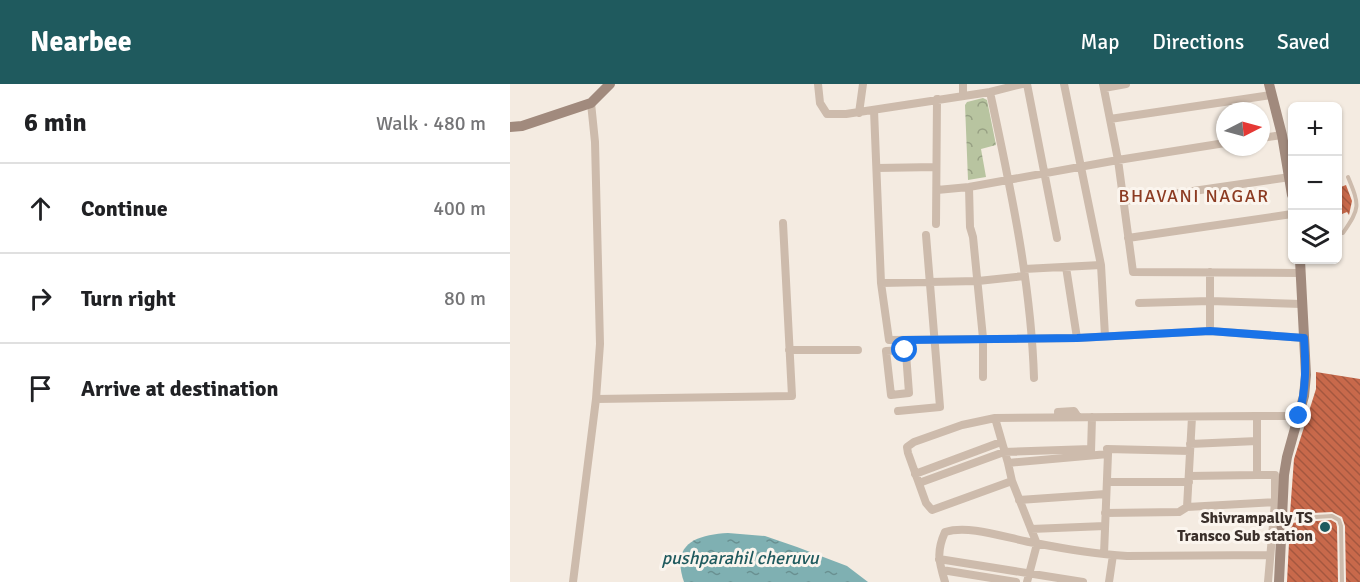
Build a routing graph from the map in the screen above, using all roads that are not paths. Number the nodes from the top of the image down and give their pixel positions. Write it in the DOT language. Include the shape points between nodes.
graph roads {
  1 [pos="610,84"];
  2 [pos="818,84"];
  3 [pos="863,84"];
  4 [pos="963,84"];
  5 [pos="1024,84"];
  6 [pos="1064,84"];
  7 [pos="1126,84"];
  8 [pos="1012,85"];
  9 [pos="1103,86"];
  10 [pos="1270,89"];
  11 [pos="990,92"];
  12 [pos="963,96"];
  13 [pos="937,99"];
  14 [pos="591,103"];
  15 [pos="874,110"];
  16 [pos="860,113"];
  17 [pos="1110,119"];
  18 [pos="510,127"];
  19 [pos="1282,135"];
  20 [pos="1270,137"];
  21 [pos="1216,144"];
  22 [pos="1118,160"];
  23 [pos="1288,166"];
  24 [pos="936,167"];
  25 [pos="1082,167"];
  26 [pos="877,168"];
  27 [pos="1044,175"];
  28 [pos="1288,177"];
  29 [pos="1348,177"];
  30 [pos="1009,181"];
  31 [pos="969,187"];
  32 [pos="937,190"];
  33 [pos="1124,201"];
  34 [pos="1288,215"];
  35 [pos="783,223"];
  36 [pos="936,224"];
  37 [pos="1342,233"];
  38 [pos="926,235"];
  39 [pos="1057,238"];
  40 [pos="1128,238"];
  41 [pos="1300,264"];
  42 [pos="1101,265"];
  43 [pos="1066,267"];
  44 [pos="1210,272"];
  45 [pos="1024,273"];
  46 [pos="1300,273"];
  47 [pos="930,281"];
  48 [pos="978,281"];
  49 [pos="881,283"];
  50 [pos="1210,302"];
  51 [pos="1139,303"];
  52 [pos="1301,304"];
  53 [pos="1210,331"];
  54 [pos="1105,336"];
  55 [pos="982,338"];
  56 [pos="1077,338"];
  57 [pos="1304,338"];
  58 [pos="1033,339"];
  59 [pos="905,340"];
  60 [pos="934,340"];
  61 [pos="789,350"];
  62 [pos="858,350"];
  63 [pos="905,350"];
  64 [pos="983,376"];
  65 [pos="1034,378"];
  66 [pos="596,399"];
  67 [pos="897,411"];
  68 [pos="1050,412"];
  69 [pos="1257,416"];
  70 [pos="1299,416"];
  71 [pos="994,417"];
  72 [pos="1078,417"];
  73 [pos="1092,417"];
  74 [pos="1192,417"];
  75 [pos="1257,441"];
  76 [pos="1001,442"];
  77 [pos="1190,447"];
  78 [pos="1004,452"];
  79 [pos="1091,452"];
  80 [pos="1108,454"];
  81 [pos="1008,463"];
  82 [pos="915,474"];
  83 [pos="1257,475"];
  84 [pos="1189,479"];
  85 [pos="1012,481"];
  86 [pos="1107,482"];
  87 [pos="919,483"];
  88 [pos="998,491"];
  89 [pos="1106,494"];
  90 [pos="973,496"];
  91 [pos="1019,500"];
  92 [pos="1275,502"];
  93 [pos="1187,507"];
  94 [pos="1105,513"];
  95 [pos="1105,526"];
  96 [pos="1031,529"];
  97 [pos="1278,529"];
  98 [pos="1036,544"];
  99 [pos="1104,554"];
  100 [pos="1113,555"];
  101 [pos="1269,555"];
  102 [pos="939,559"];
  103 [pos="942,570"];
  104 [pos="1028,578"];
  105 [pos="1047,579"];
  106 [pos="573,582"];
  107 [pos="945,582"];
  108 [pos="1016,582"];
  109 [pos="1083,582"];
  110 [pos="1109,582"];
  111 [pos="1268,582"];
  112 [pos="1279,582"];
  113 [pos="1342,582"];
  1 -- 14 [label="street"];
  2 -- 16 [label="street" via="820,104 827,114"];
  3 -- 16 [label="street"];
  4 -- 12 [label="street"];
  5 -- 8 [label="street"];
  5 -- 27 [label="street"];
  6 -- 25 [label="street"];
  7 -- 9 [label="street"];
  8 -- 11 [label="street"];
  9 -- 17 [label="street"];
  10 -- 17 [label="street"];
  10 -- 19 [label="street"];
  11 -- 12 [label="street"];
  11 -- 30 [label="street"];
  12 -- 13 [label="street"];
  13 -- 15 [label="street"];
  13 -- 24 [label="street"];
  14 -- 18 [label="street"];
  14 -- 66 [label="street" via="600,344"];
  15 -- 16 [label="street"];
  15 -- 26 [label="street"];
  17 -- 22 [label="street"];
  19 -- 20 [label="street"];
  19 -- 23 [label="street"];
  21 -- 22 [label="street"];
  22 -- 25 [label="street"];
  22 -- 33 [label="street"];
  24 -- 26 [label="street"];
  24 -- 32 [label="street"];
  25 -- 27 [label="street"];
  25 -- 42 [label="street"];
  26 -- 49 [label="street"];
  27 -- 30 [label="street"];
  27 -- 39 [label="street"];
  28 -- 33 [label="street"];
  29 -- 37 [label="lane" via="1360,202 1358,217"];
  30 -- 31 [label="street"];
  30 -- 45 [label="street"];
  31 -- 32 [label="street"];
  31 -- 48 [label="street"];
  32 -- 36 [label="street"];
  33 -- 40 [label="street"];
  34 -- 40 [label="street"];
  35 -- 61 [label="street"];
  38 -- 47 [label="street"];
  40 -- 44 [label="street" via="1133,272"];
  41 -- 46 [label="street"];
  42 -- 43 [label="street"];
  42 -- 54 [label="street"];
  43 -- 45 [label="street"];
  43 -- 56 [label="street"];
  44 -- 46 [label="street"];
  44 -- 50 [label="street"];
  45 -- 48 [label="street"];
  45 -- 58 [label="street"];
  46 -- 52 [label="street"];
  47 -- 48 [label="street"];
  47 -- 49 [label="street"];
  47 -- 60 [label="street"];
  48 -- 55 [label="street"];
  49 -- 59 [label="street" via="889,340"];
  50 -- 51 [label="street"];
  50 -- 52 [label="street"];
  50 -- 53 [label="street"];
  52 -- 57 [label="street"];
  53 -- 54 [label="street"];
  53 -- 57 [label="street"];
  54 -- 56 [label="street"];
  55 -- 58 [label="street"];
  55 -- 60 [label="street"];
  55 -- 64 [label="street"];
  56 -- 58 [label="street"];
  57 -- 70 [label="street" via="1306,375"];
  58 -- 65 [label="street"];
  59 -- 60 [label="street"];
  59 -- 63 [label="street"];
  60 -- 67 [label="street" via="940,407"];
  61 -- 62 [label="street"];
  61 -- 66 [label="street" via="792,396"];
  63 -- 63 [label="street" via="909,393 891,396 886,351"];
  66 -- 106 [label="street"];
  68 -- 72 [label="street" via="1074,411"];
  69 -- 70 [label="street"];
  69 -- 74 [label="street"];
  69 -- 75 [label="street"];
  70 -- 97 [label="street" via="1284,475"];
  71 -- 72 [label="street"];
  71 -- 76 [label="street"];
  71 -- 82 [label="street" via="907,447"];
  72 -- 73 [label="street"];
  73 -- 74 [label="street"];
  73 -- 79 [label="street"];
  74 -- 77 [label="street"];
  75 -- 77 [label="street"];
  75 -- 83 [label="street"];
  76 -- 78 [label="street"];
  76 -- 82 [label="street"];
  77 -- 80 [label="street" via="1107,449"];
  77 -- 84 [label="street"];
  78 -- 79 [label="street"];
  78 -- 81 [label="street"];
  78 -- 87 [label="street"];
  79 -- 80 [label="street"];
  79 -- 81 [label="street"];
  80 -- 86 [label="street"];
  81 -- 85 [label="street"];
  82 -- 87 [label="street"];
  83 -- 84 [label="street"];
  83 -- 92 [label="street" via="1275,474"];
  84 -- 86 [label="street"];
  84 -- 93 [label="street"];
  85 -- 90 [label="street"];
  85 -- 91 [label="street"];
  86 -- 89 [label="street"];
  87 -- 90 [label="street" via="933,510"];
  88 -- 90 [label="street" via="978,499"];
  89 -- 91 [label="street"];
  89 -- 94 [label="street"];
  91 -- 96 [label="street"];
  92 -- 93 [label="street"];
  92 -- 97 [label="street"];
  93 -- 94 [label="street" via="1179,512"];
  94 -- 95 [label="street"];
  95 -- 96 [label="street"];
  95 -- 99 [label="street"];
  96 -- 98 [label="street"];
  97 -- 101 [label="street"];
  97 -- 112 [label="street"];
  97 -- 113 [label="lane" via="1332,516 1339,520"];
  98 -- 99 [label="street"];
  98 -- 102 [label="street" via="954,529 945,532 939,545"];
  98 -- 104 [label="street"];
  99 -- 100 [label="street"];
  100 -- 101 [label="street"];
  100 -- 110 [label="street"];
  101 -- 111 [label="street"];
  102 -- 103 [label="street"];
  102 -- 104 [label="street"];
  103 -- 107 [label="street"];
  103 -- 108 [label="street"];
  104 -- 105 [label="street"];
  105 -- 109 [label="street"];
}
